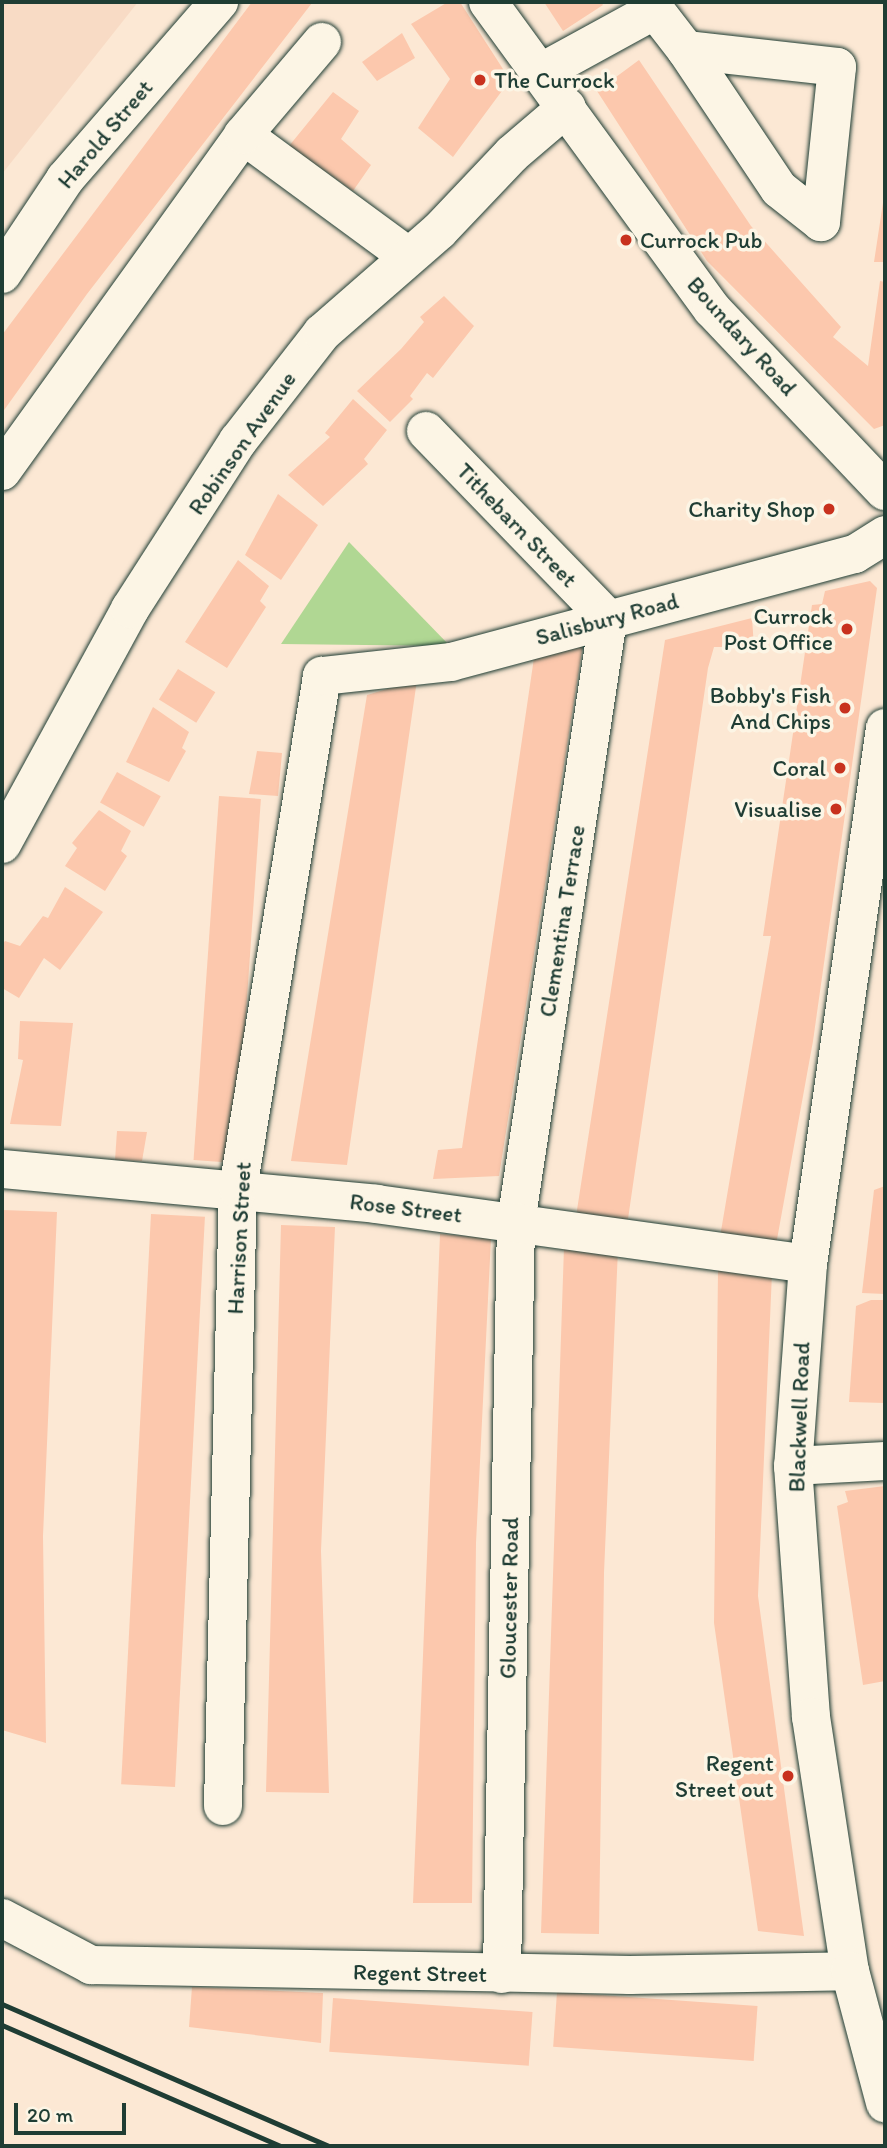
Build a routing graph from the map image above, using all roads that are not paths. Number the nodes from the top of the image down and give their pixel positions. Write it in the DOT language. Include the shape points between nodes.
graph roads {
  1 [pos="219,2"];
  2 [pos="488,2"];
  3 [pos="653,6"];
  4 [pos="322,41"];
  5 [pos="686,50"];
  6 [pos="540,73"];
  7 [pos="567,107"];
  8 [pos="243,135"];
  9 [pos="408,256"];
  10 [pos="2,274"];
  11 [pos="426,431"];
  12 [pos="2,471"];
  13 [pos="885,491"];
  14 [pos="885,535"];
  15 [pos="608,619"];
  16 [pos="322,676"];
  17 [pos="885,728"];
  18 [pos="2,844"];
  19 [pos="2,1169"];
  20 [pos="238,1189"];
  21 [pos="516,1222"];
  22 [pos="807,1264"];
  23 [pos="885,1461"];
  24 [pos="793,1465"];
  25 [pos="223,1806"];
  26 [pos="2,1919"];
  27 [pos="850,1971"];
  28 [pos="502,1974"];
  29 [pos="885,2103"];
  1 -- 10 [label="street, Harold Street" via="65,178"];
  2 -- 6 [label="street, Boundary Road"];
  3 -- 5 [label="street"];
  3 -- 6 [label="street"];
  4 -- 8 [label="street"];
  5 -- 5 [label="street" via="837,66 821,222 779,189"];
  6 -- 7 [label="street, Boundary Road"];
  7 -- 9 [label="street, Robinson Avenue"];
  7 -- 13 [label="street, Boundary Road" via="712,309"];
  8 -- 9 [label="street"];
  8 -- 12 [label="street"];
  9 -- 18 [label="street, Robinson Avenue" via="322,333 238,441 130,609"];
  11 -- 15 [label="street, Tithebarn Street"];
  14 -- 15 [label="street, Salisbury Road" via="855,554"];
  15 -- 16 [label="street, Salisbury Road" via="451,662"];
  15 -- 21 [label="street, Clementina Terrace"];
  16 -- 20 [label="street, Harrison Street"];
  17 -- 22 [label="street, Blackwell Road"];
  19 -- 20 [label="street, Rose Street"];
  20 -- 21 [label="street, Rose Street"];
  20 -- 25 [label="street, Harrison Street"];
  21 -- 22 [label="street, Rose Street"];
  21 -- 28 [label="street, Gloucester Road"];
  22 -- 24 [label="street, Blackwell Road"];
  23 -- 24 [label="street"];
  24 -- 27 [label="street, Blackwell Road" via="811,1717"];
  26 -- 28 [label="street, Regent Street" via="91,1965"];
  27 -- 28 [label="street, Regent Street"];
  27 -- 29 [label="street, Blackwell Road"];
}
